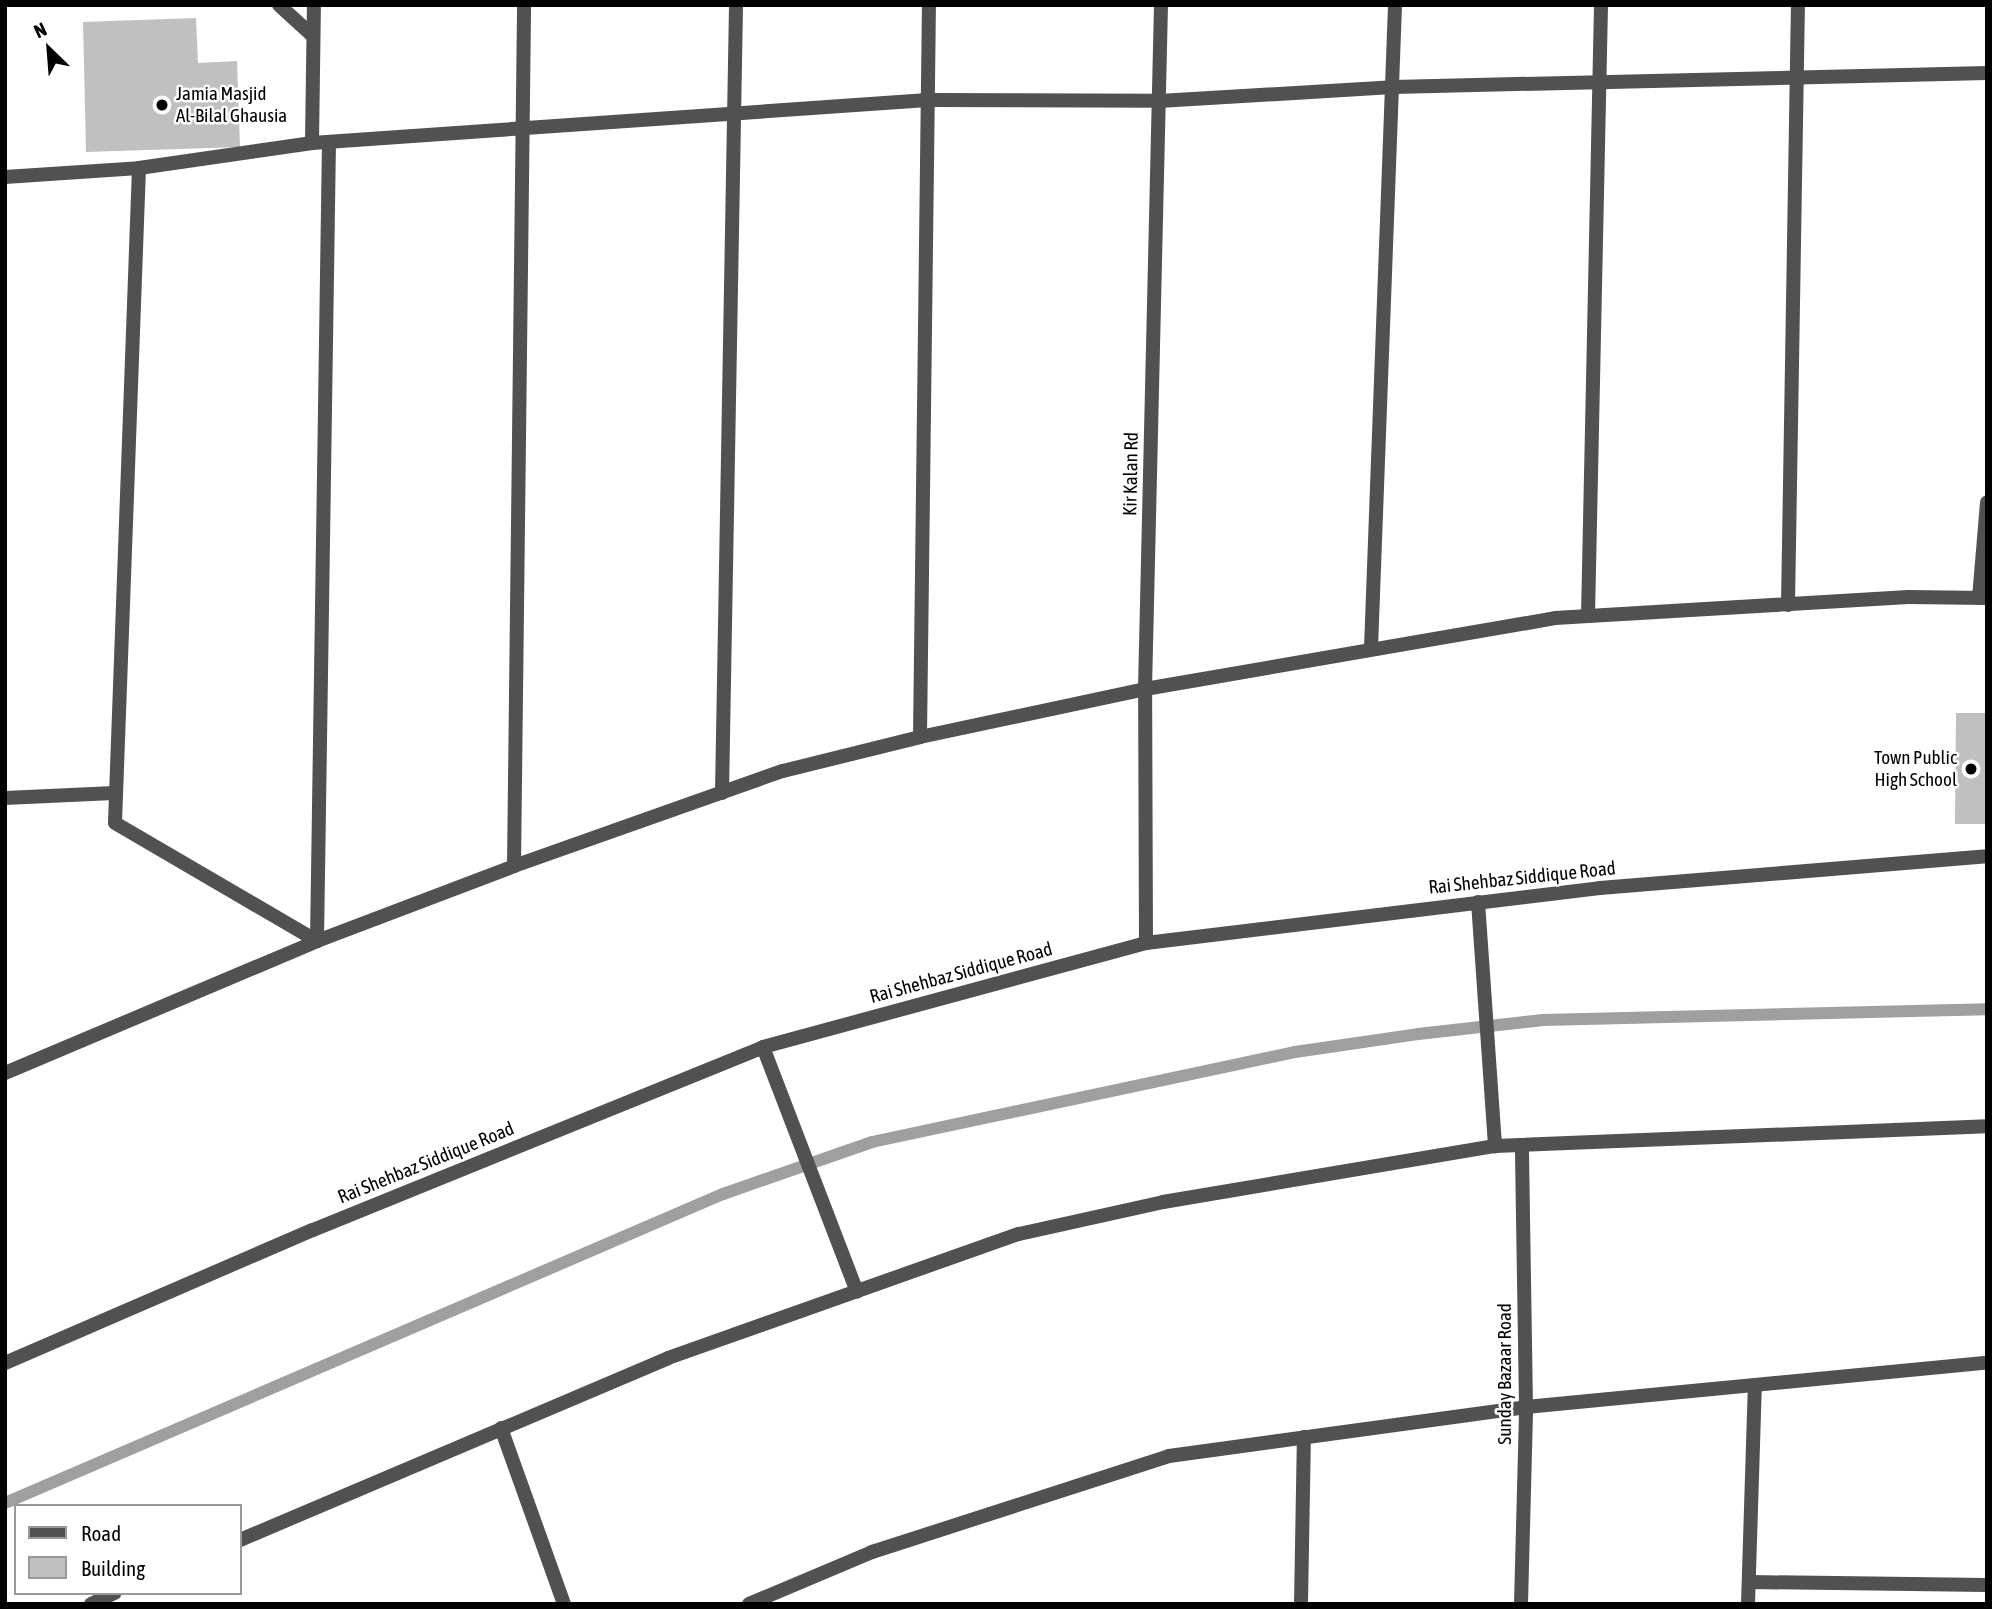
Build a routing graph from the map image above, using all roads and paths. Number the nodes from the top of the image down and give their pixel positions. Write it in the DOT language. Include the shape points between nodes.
graph roads {
  1 [pos="279,5"];
  2 [pos="314,5"];
  3 [pos="524,5"];
  4 [pos="736,5"];
  5 [pos="929,5"];
  6 [pos="1161,5"];
  7 [pos="1395,5"];
  8 [pos="1601,5"];
  9 [pos="1798,5"];
  10 [pos="313,36"];
  11 [pos="1987,73"];
  12 [pos="1794,77"];
  13 [pos="1600,82"];
  14 [pos="1393,87"];
  15 [pos="927,100"];
  16 [pos="1159,101"];
  17 [pos="736,117"];
  18 [pos="522,130"];
  19 [pos="329,142"];
  20 [pos="312,144"];
  21 [pos="139,168"];
  22 [pos="5,177"];
  23 [pos="1987,502"];
  24 [pos="1983,598"];
  25 [pos="1788,605"];
  26 [pos="1588,616"];
  27 [pos="1371,648"];
  28 [pos="1145,689"];
  29 [pos="920,737"];
  30 [pos="114,793"];
  31 [pos="722,793"];
  32 [pos="5,798"];
  33 [pos="1987,856"];
  34 [pos="514,866"];
  35 [pos="1478,902"];
  36 [pos="317,941"];
  37 [pos="1146,943"];
  38 [pos="763,1047"];
  39 [pos="5,1073"];
  40 [pos="1987,1126"];
  41 [pos="1522,1145"];
  42 [pos="1495,1146"];
  43 [pos="857,1292"];
  44 [pos="5,1363"];
  45 [pos="1987,1363"];
  46 [pos="1755,1385"];
  47 [pos="1526,1407"];
  48 [pos="500,1428"];
  49 [pos="1304,1437"];
  50 [pos="242,1539"];
  51 [pos="1749,1582"];
  52 [pos="1987,1584"];
  53 [pos="111,1595"];
  54 [pos="91,1604"];
  55 [pos="564,1604"];
  56 [pos="748,1604"];
  57 [pos="1301,1604"];
  58 [pos="1521,1604"];
  59 [pos="1748,1604"];
  1 -- 10 [label="street"];
  2 -- 10 [label="street"];
  3 -- 18 [label="street"];
  4 -- 17 [label="street"];
  5 -- 15 [label="street"];
  6 -- 16 [label="street, Kir Kalan Rd"];
  7 -- 14 [label="street"];
  8 -- 13 [label="street"];
  9 -- 12 [label="street"];
  10 -- 20 [label="street"];
  11 -- 12 [label="street"];
  12 -- 13 [label="street"];
  12 -- 25 [label="street"];
  13 -- 14 [label="street"];
  13 -- 26 [label="street"];
  14 -- 16 [label="street"];
  14 -- 27 [label="street"];
  15 -- 16 [label="street"];
  15 -- 17 [label="street"];
  15 -- 29 [label="street"];
  16 -- 28 [label="street, Kir Kalan Rd"];
  17 -- 18 [label="street"];
  17 -- 31 [label="street"];
  18 -- 19 [label="street"];
  18 -- 34 [label="street"];
  19 -- 20 [label="street"];
  19 -- 36 [label="street"];
  20 -- 21 [label="street"];
  21 -- 22 [label="street"];
  21 -- 30 [label="street"];
  23 -- 24 [label="street"];
  24 -- 25 [label="street"];
  25 -- 26 [label="street"];
  26 -- 27 [label="street"];
  27 -- 28 [label="street"];
  28 -- 29 [label="street"];
  28 -- 37 [label="street, Kir Kalan Rd"];
  29 -- 31 [label="street" via="783,771"];
  30 -- 32 [label="street"];
  30 -- 36 [label="street" via="115,823"];
  31 -- 34 [label="street"];
  33 -- 35 [label="street, Rai Shehbaz Siddique Road"];
  34 -- 36 [label="street"];
  35 -- 37 [label="street, Rai Shehbaz Siddique Road"];
  35 -- 42 [label="street"];
  36 -- 39 [label="street"];
  37 -- 38 [label="street, Rai Shehbaz Siddique Road"];
  38 -- 43 [label="street"];
  38 -- 44 [label="street, Rai Shehbaz Siddique Road" via="313,1230"];
  40 -- 41 [label="street"];
  41 -- 42 [label="street"];
  41 -- 47 [label="street, Sunday Bazaar Road"];
  42 -- 43 [label="street" via="1163,1202 1019,1234"];
  43 -- 48 [label="street" via="668,1358"];
  45 -- 46 [label="street"];
  46 -- 47 [label="street"];
  46 -- 51 [label="street"];
  47 -- 49 [label="street"];
  47 -- 58 [label="street, Sunday Bazaar Road"];
  48 -- 50 [label="street"];
  48 -- 55 [label="street"];
  49 -- 56 [label="street" via="1169,1457 872,1552"];
  49 -- 57 [label="street"];
  51 -- 52 [label="street"];
  51 -- 59 [label="street"];
  53 -- 54 [label="street"];
}
